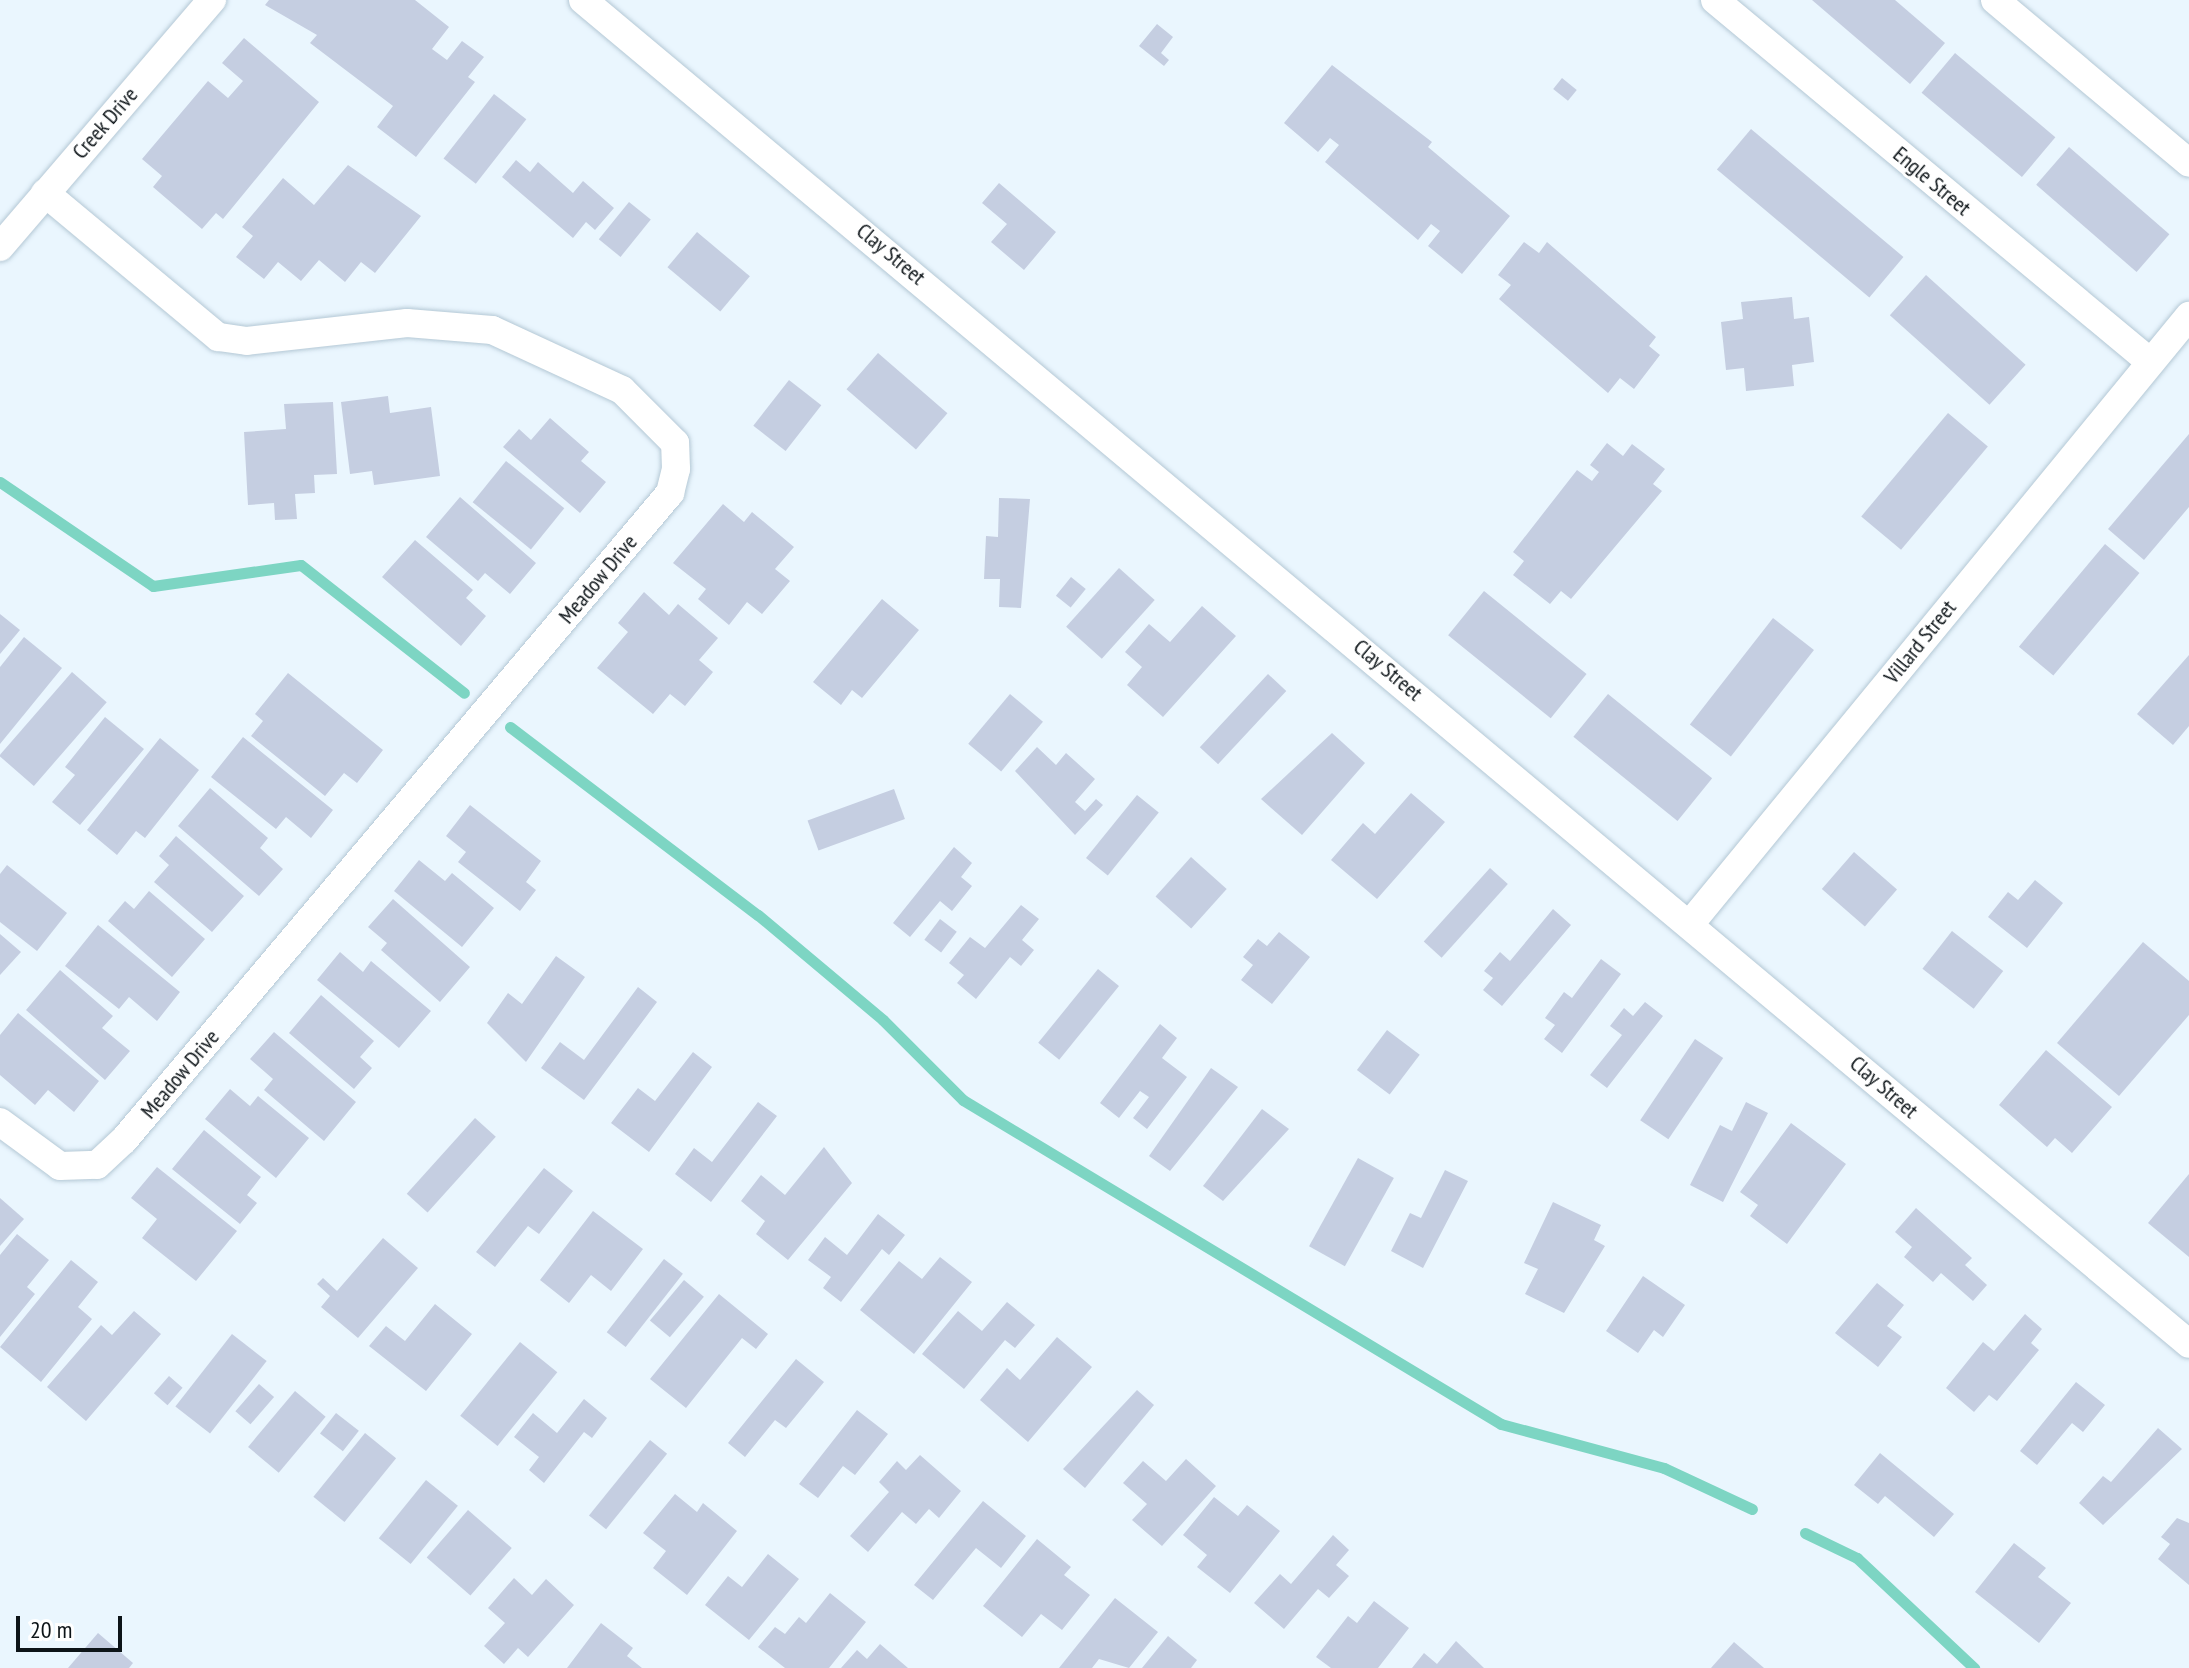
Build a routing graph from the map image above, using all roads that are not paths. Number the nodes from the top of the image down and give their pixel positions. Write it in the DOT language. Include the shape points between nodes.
graph roads {
  1 [pos="212,0"];
  2 [pos="583,0"];
  3 [pos="1715,0"];
  4 [pos="1995,0"];
  5 [pos="1746,10"];
  6 [pos="2189,163"];
  7 [pos="45,193"];
  8 [pos="0,247"];
  9 [pos="2189,316"];
  10 [pos="2149,361"];
  11 [pos="1690,924"];
  12 [pos="0,1122"];
  13 [pos="2189,1344"];
  1 -- 7 [label="street, Creek Drive"];
  2 -- 11 [label="street, Clay Street"];
  3 -- 5 [label="street, Engle Street"];
  4 -- 6 [label="street"];
  5 -- 10 [label="street, Engle Street"];
  7 -- 8 [label="street, Creek Drive"];
  7 -- 12 [label="street, Meadow Drive" via="218,337 247,341 407,323 492,330 622,390 675,443 676,469 670,493 124,1140 97,1165 60,1166"];
  9 -- 10 [label="street, Villard Street"];
  10 -- 11 [label="street, Villard Street"];
  11 -- 13 [label="street, Clay Street"];
}
